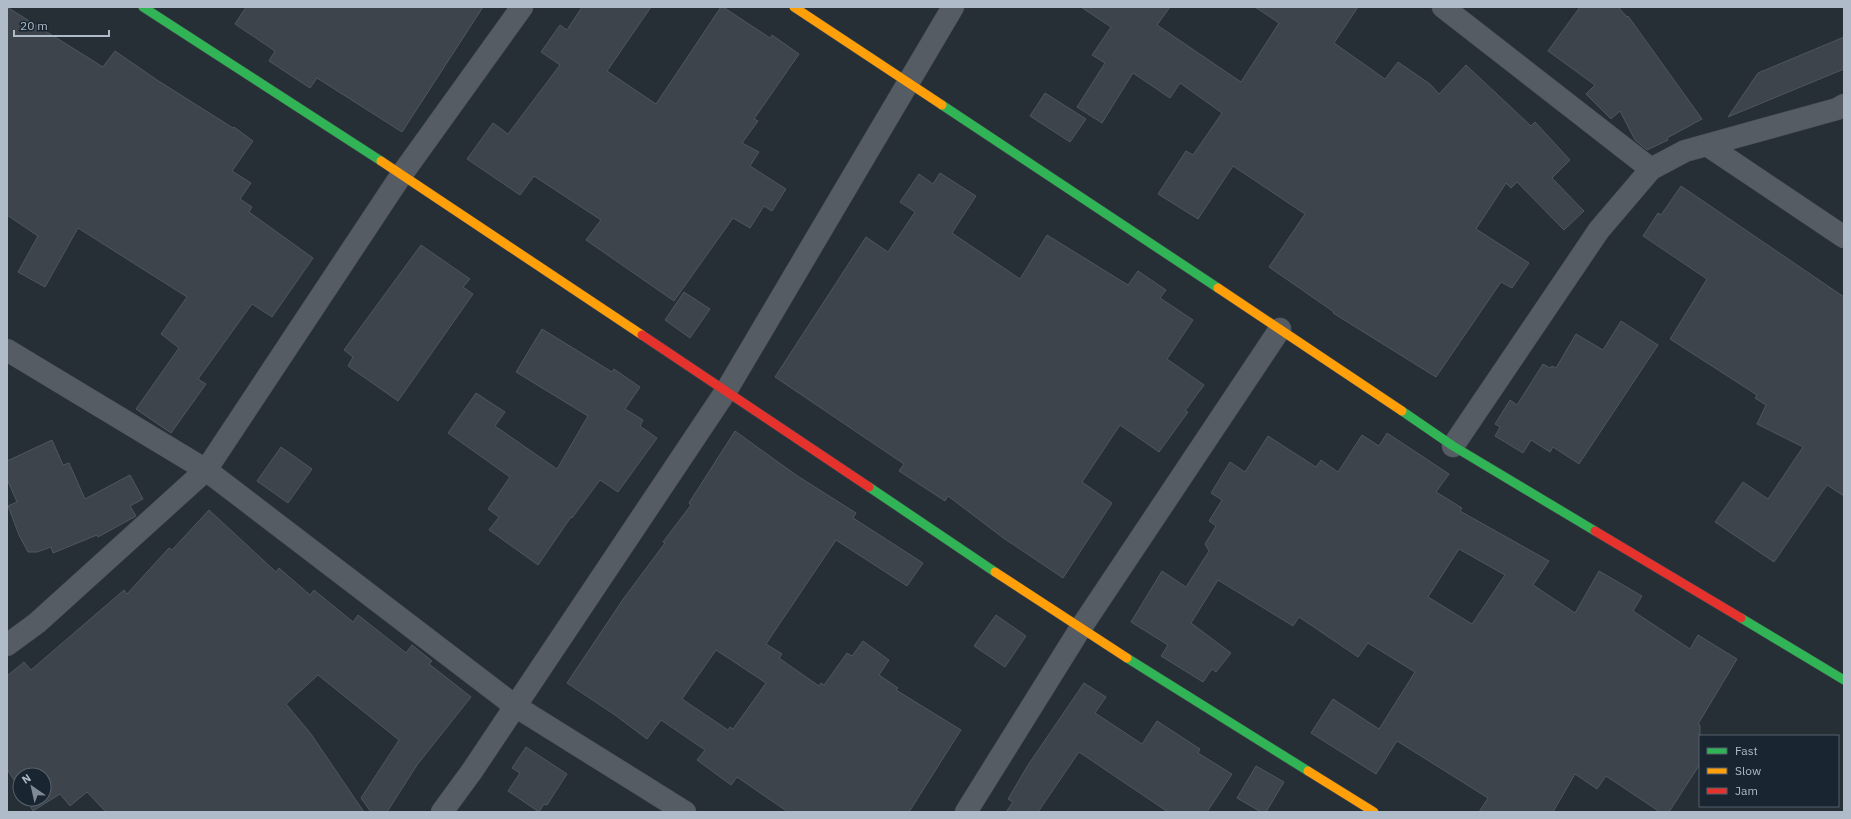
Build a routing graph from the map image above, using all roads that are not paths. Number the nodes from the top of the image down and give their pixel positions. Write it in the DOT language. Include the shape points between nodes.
graph roads {
  1 [pos="143,7"];
  2 [pos="522,7"];
  3 [pos="794,7"];
  4 [pos="952,7"];
  5 [pos="1443,7"];
  6 [pos="907,82"];
  7 [pos="1844,105"];
  8 [pos="1707,145"];
  9 [pos="1651,169"];
  10 [pos="402,174"];
  11 [pos="1844,237"];
  12 [pos="1280,329"];
  13 [pos="7,350"];
  14 [pos="726,391"];
  15 [pos="1453,446"];
  16 [pos="206,470"];
  17 [pos="1080,629"];
  18 [pos="7,645"];
  19 [pos="1844,680"];
  20 [pos="515,706"];
  21 [pos="442,812"];
  22 [pos="685,812"];
  23 [pos="966,812"];
  24 [pos="1374,812"];
  1 -- 10 [label="street"];
  2 -- 10 [label="street"];
  3 -- 6 [label="street"];
  4 -- 6 [label="street"];
  5 -- 9 [label="street"];
  6 -- 12 [label="street"];
  6 -- 14 [label="street"];
  7 -- 8 [label="street"];
  8 -- 9 [label="street" via="1685,151"];
  8 -- 11 [label="street"];
  9 -- 15 [label="street" via="1599,230"];
  10 -- 14 [label="street"];
  10 -- 16 [label="street"];
  12 -- 15 [label="street"];
  12 -- 17 [label="street"];
  13 -- 16 [label="street"];
  14 -- 17 [label="street"];
  14 -- 20 [label="street"];
  15 -- 19 [label="street"];
  16 -- 18 [label="street" via="37,623"];
  16 -- 20 [label="street"];
  17 -- 23 [label="street"];
  17 -- 24 [label="street"];
  20 -- 21 [label="street"];
  20 -- 22 [label="street"];
}
